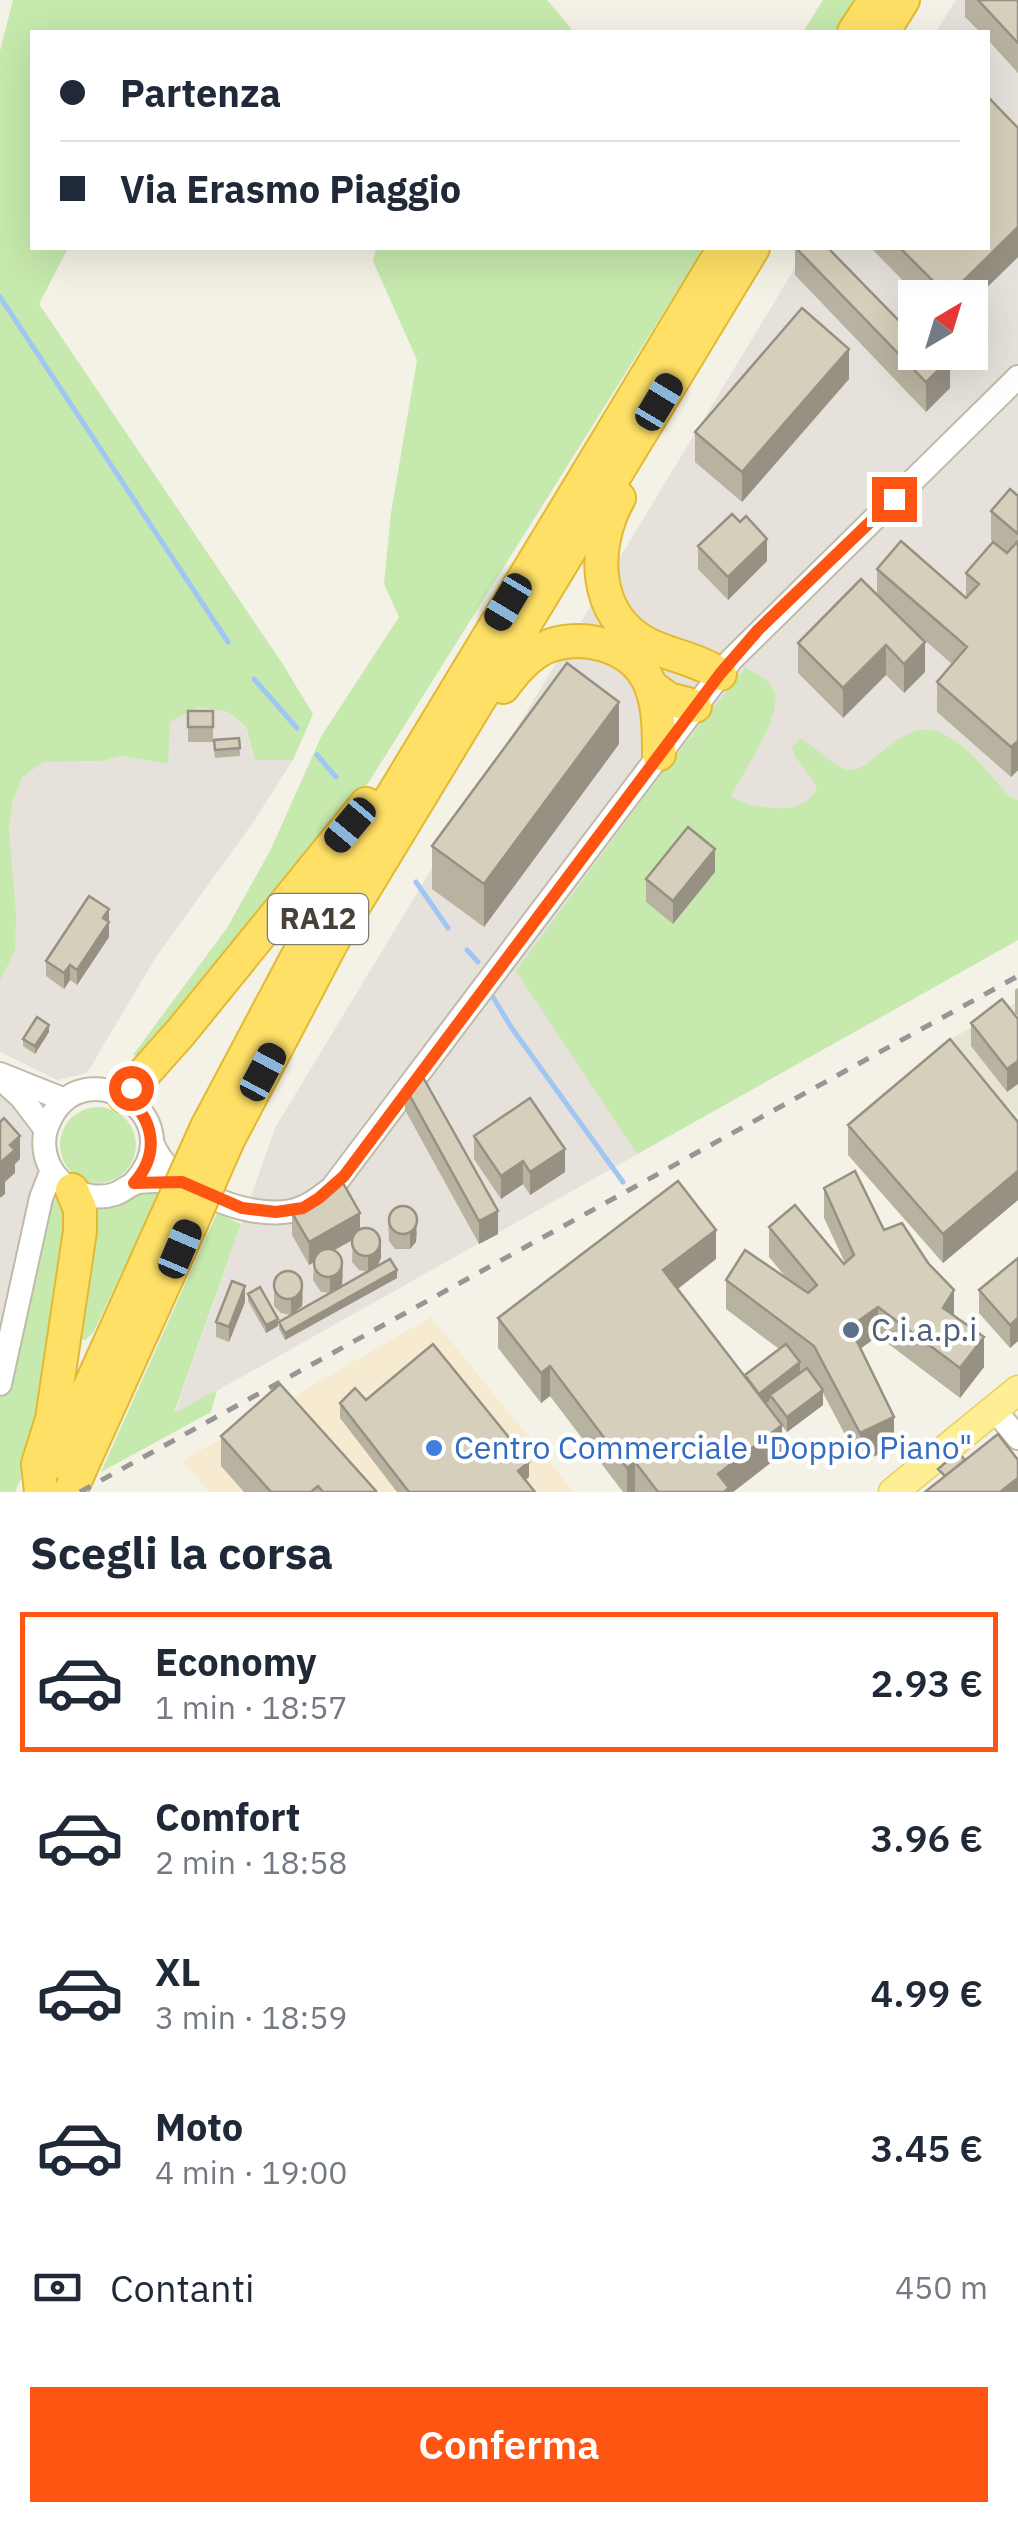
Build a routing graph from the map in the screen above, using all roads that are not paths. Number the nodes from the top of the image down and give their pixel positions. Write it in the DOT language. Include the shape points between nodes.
graph roads {
  1 [pos="874,0"];
  2 [pos="903,0"];
  3 [pos="855,30"];
  4 [pos="885,30"];
  5 [pos="723,250"];
  6 [pos="752,250"];
  7 [pos="1018,377"];
  8 [pos="659,402"];
  9 [pos="720,674"];
  10 [pos="651,686"];
  11 [pos="695,706"];
  12 [pos="438,717"];
  13 [pos="659,754"];
  14 [pos="433,775"];
  15 [pos="0,1076"];
  16 [pos="124,1096"];
  17 [pos="64,1100"];
  18 [pos="46,1130"];
  19 [pos="218,1134"];
  20 [pos="152,1142"];
  21 [pos="62,1180"];
  22 [pos="182,1182"];
  23 [pos="134,1183"];
  24 [pos="0,1384"];
  25 [pos="1018,1390"];
  26 [pos="994,1409"];
  27 [pos="1018,1438"];
  28 [pos="56,1476"];
  29 [pos="893,1492"];
  1 -- 3 [label="highway"];
  2 -- 4 [label="highway"];
  5 -- 12 [label="highway, RA12"];
  6 -- 8 [label="highway, RA12"];
  7 -- 9 [label="street"];
  8 -- 9 [label="highway" via="663,428 604,529 602,582 612,608 636,637"];
  8 -- 14 [label="highway, RA12"];
  9 -- 11 [label="street"];
  10 -- 11 [label="highway"];
  10 -- 13 [label="highway"];
  10 -- 14 [label="highway" via="630,658 608,646 580,641 540,650 505,683 460,759"];
  11 -- 13 [label="street"];
  12 -- 16 [label="highway" via="414,732 350,825"];
  12 -- 19 [label="highway, RA12" via="280,984"];
  13 -- 22 [label="street" via="332,1188 303,1208 276,1212 242,1208"];
  14 -- 19 [label="highway, RA12"];
  15 -- 17 [label="street"];
  15 -- 18 [label="street"];
  16 -- 17 [label="street" via="97,1089"];
  16 -- 20 [label="street" via="141,1110"];
  17 -- 18 [label="street"];
  18 -- 21 [label="street" via="45,1151"];
  19 -- 28 [label="highway, RA12, bridge"];
  20 -- 22 [label="street"];
  20 -- 23 [label="street"];
  21 -- 23 [label="street" via="104,1196"];
  21 -- 24 [label="street" via="41,1198"];
  21 -- 28 [label="highway" via="80,1209 80,1231 55,1404"];
  22 -- 23 [label="street"];
  25 -- 26 [label="main road"];
  26 -- 27 [label="street"];
  26 -- 29 [label="main road"];
}
